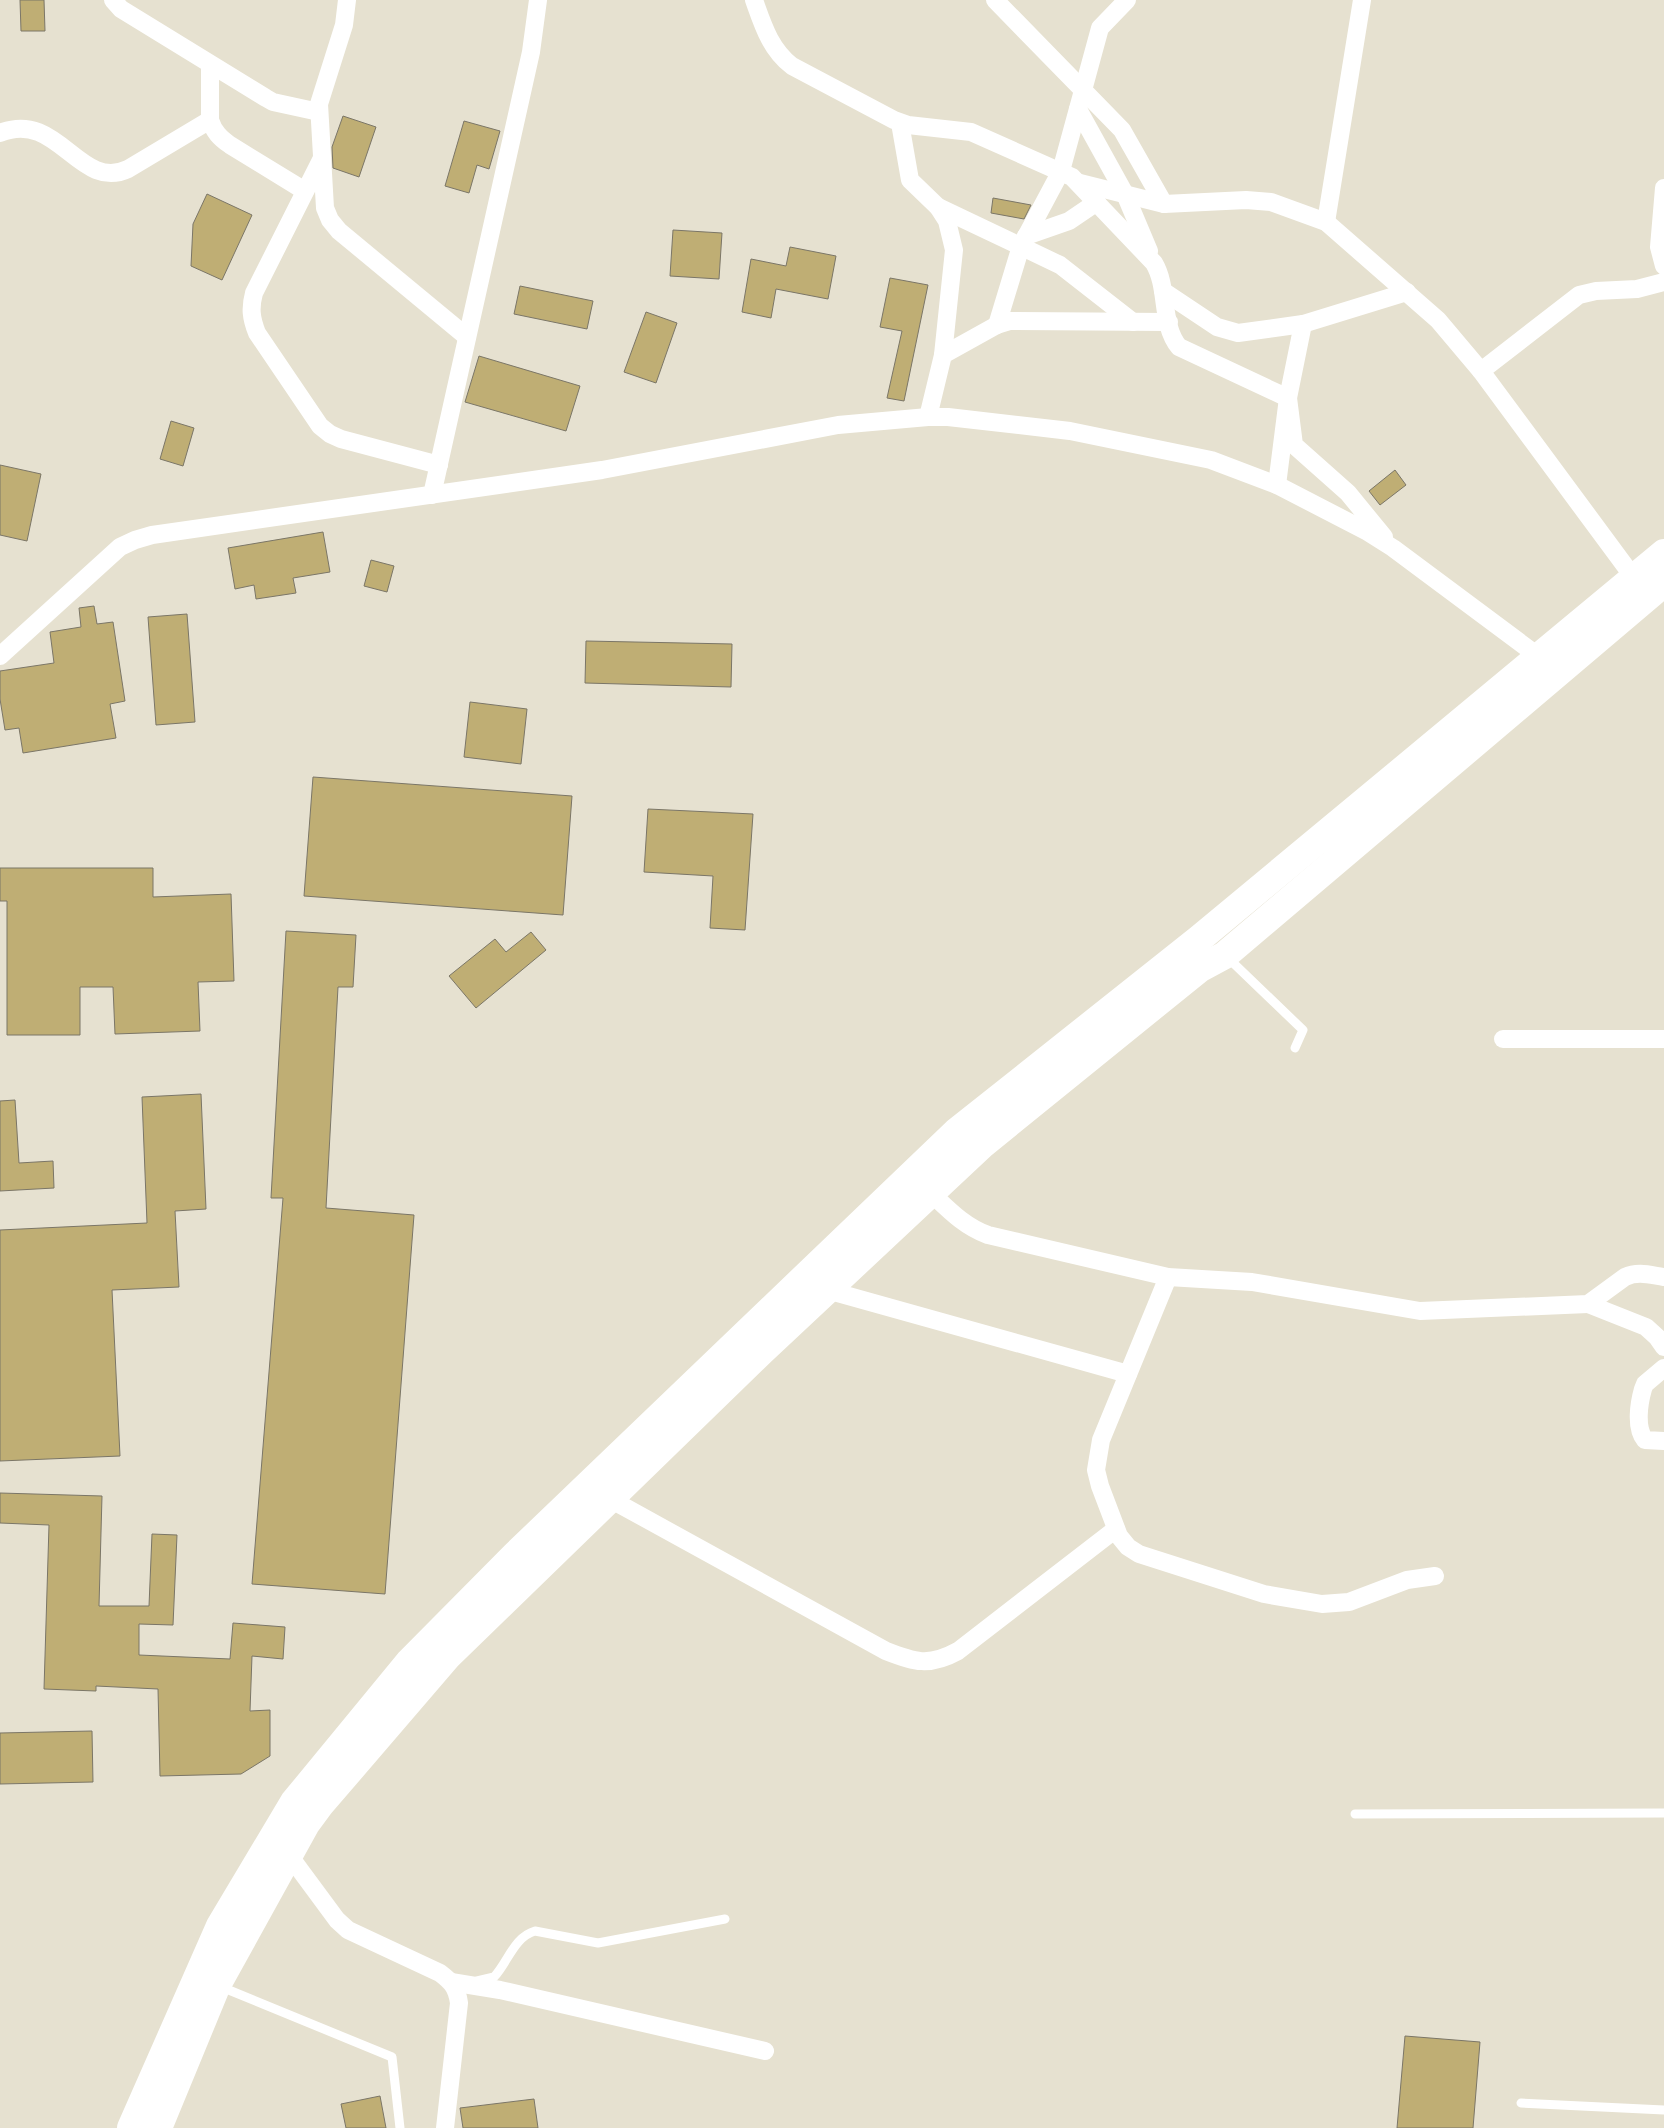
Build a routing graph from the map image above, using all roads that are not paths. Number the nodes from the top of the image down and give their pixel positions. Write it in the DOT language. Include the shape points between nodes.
graph roads {
  1 [pos="113,0"];
  2 [pos="347,0"];
  3 [pos="538,0"];
  4 [pos="754,0"];
  5 [pos="995,0"];
  6 [pos="1126,0"];
  7 [pos="1362,0"];
  8 [pos="210,64"];
  9 [pos="1083,90"];
  10 [pos="1078,109"];
  11 [pos="319,112"];
  12 [pos="210,120"];
  13 [pos="900,123"];
  14 [pos="0,132"];
  15 [pos="322,158"];
  16 [pos="1061,171"];
  17 [pos="1080,183"];
  18 [pos="1664,188"];
  19 [pos="305,191"];
  20 [pos="1125,194"];
  21 [pos="1097,202"];
  22 [pos="1164,204"];
  23 [pos="938,207"];
  24 [pos="1326,222"];
  25 [pos="1023,241"];
  26 [pos="1154,263"];
  27 [pos="1664,266"];
  28 [pos="1664,282"];
  29 [pos="1163,291"];
  30 [pos="1407,292"];
  31 [pos="1133,322"];
  32 [pos="1169,322"];
  33 [pos="1303,324"];
  34 [pos="997,325"];
  35 [pos="467,337"];
  36 [pos="943,355"];
  37 [pos="1481,371"];
  38 [pos="1288,398"];
  39 [pos="928,416"];
  40 [pos="438,465"];
  41 [pos="1277,485"];
  42 [pos="432,495"];
  43 [pos="1393,548"];
  44 [pos="1664,553"];
  45 [pos="1634,578"];
  46 [pos="1664,583"];
  47 [pos="0,656"];
  48 [pos="1548,664"];
  49 [pos="1225,955"];
  50 [pos="1503,1039"];
  51 [pos="1664,1039"];
  52 [pos="1295,1048"];
  53 [pos="931,1193"];
  54 [pos="1168,1277"];
  55 [pos="1664,1277"];
  56 [pos="827,1290"];
  57 [pos="1588,1304"];
  58 [pos="1664,1347"];
  59 [pos="1664,1368"];
  60 [pos="1128,1374"];
  61 [pos="1664,1441"];
  62 [pos="610,1499"];
  63 [pos="1116,1529"];
  64 [pos="1435,1576"];
  65 [pos="510,1578"];
  66 [pos="1664,1813"];
  67 [pos="1355,1814"];
  68 [pos="289,1855"];
  69 [pos="725,1919"];
  70 [pos="456,1982"];
  71 [pos="217,1985"];
  72 [pos="765,2051"];
  73 [pos="1521,2103"];
  74 [pos="1664,2110"];
  75 [pos="131,2128"];
  76 [pos="158,2128"];
  77 [pos="400,2128"];
  78 [pos="445,2128"];
  1 -- 8 [label="street" via="121,9"];
  2 -- 11 [label="street" via="344,25 322,92"];
  3 -- 35 [label="street" via="531,52"];
  4 -- 13 [label="street" via="769,40 783,60"];
  5 -- 9 [label="street"];
  6 -- 9 [label="street" via="1100,28"];
  7 -- 24 [label="street"];
  8 -- 11 [label="street" via="273,102"];
  8 -- 12 [label="street"];
  9 -- 10 [label="street"];
  9 -- 22 [label="street" via="1122,130"];
  10 -- 16 [label="street"];
  10 -- 20 [label="street"];
  11 -- 15 [label="street"];
  12 -- 14 [label="street" via="128,169 108,175 93,170 35,130 20,128"];
  12 -- 19 [label="street" via="220,138"];
  13 -- 16 [label="street" via="971,132"];
  13 -- 23 [label="street" via="910,180"];
  15 -- 19 [label="street"];
  15 -- 35 [label="street" via="325,208 330,220 339,231"];
  16 -- 17 [label="street"];
  16 -- 25 [label="street"];
  17 -- 20 [label="street"];
  17 -- 21 [label="street"];
  18 -- 27 [label="street" via="1659,247"];
  19 -- 40 [label="street" via="254,293 250,307 257,333 320,426 330,434"];
  20 -- 22 [label="street"];
  20 -- 26 [label="street"];
  21 -- 25 [label="street" via="1069,222"];
  21 -- 26 [label="street"];
  22 -- 24 [label="street" via="1271,202"];
  23 -- 25 [label="street"];
  23 -- 36 [label="street" via="947,221 954,250"];
  24 -- 30 [label="street"];
  25 -- 31 [label="street" via="1070,272"];
  25 -- 34 [label="street"];
  26 -- 29 [label="street"];
  28 -- 37 [label="street" via="1637,289 1579,295"];
  29 -- 32 [label="street"];
  29 -- 33 [label="street" via="1227,331 1247,332"];
  30 -- 33 [label="street"];
  30 -- 37 [label="street" via="1434,316"];
  31 -- 32 [label="street"];
  31 -- 34 [label="street" via="1010,321"];
  32 -- 38 [label="street" via="1179,347"];
  33 -- 38 [label="street"];
  34 -- 36 [label="street"];
  35 -- 40 [label="street"];
  36 -- 39 [label="street"];
  37 -- 45 [label="street"];
  38 -- 41 [label="street"];
  38 -- 43 [label="street" via="1294,445 1356,502"];
  39 -- 41 [label="street" via="1070,431 1211,460"];
  39 -- 42 [label="street" via="838,425 602,470"];
  40 -- 42 [label="street"];
  41 -- 43 [label="street"];
  42 -- 47 [label="street" via="152,534 135,540 106,558"];
  43 -- 48 [label="street"];
  44 -- 45 [label="main road"];
  45 -- 48 [label="main road"];
  46 -- 48 [label="main road"];
  48 -- 49 [label="main road"];
  48 -- 65 [label="main road" via="956,1132"];
  49 -- 52 [label="lane" via="1303,1030"];
  49 -- 53 [label="main road" via="1199,969 991,1137"];
  50 -- 51 [label="street"];
  53 -- 54 [label="street" via="973,1230"];
  53 -- 56 [label="main road"];
  54 -- 57 [label="street" via="1252,1282 1420,1311"];
  54 -- 60 [label="street"];
  55 -- 57 [label="street" via="1632,1274"];
  56 -- 60 [label="street"];
  56 -- 62 [label="main road"];
  57 -- 58 [label="street" via="1646,1327"];
  59 -- 61 [label="street" via="1645,1384 1639,1428 1645,1440"];
  60 -- 63 [label="street" via="1101,1440 1096,1470"];
  62 -- 63 [label="street" via="886,1651 927,1663 958,1651"];
  62 -- 65 [label="main road"];
  63 -- 64 [label="street" via="1128,1547 1153,1559 1264,1594 1322,1604 1349,1602 1407,1580"];
  65 -- 68 [label="main road" via="313,1814"];
  65 -- 75 [label="main road" via="410,1661 294,1802 220,1926"];
  66 -- 67 [label="lane"];
  68 -- 70 [label="street" via="336,1920 348,1930"];
  68 -- 71 [label="main road"];
  69 -- 70 [label="lane" via="598,1943 535,1932 520,1939 494,1977"];
  70 -- 72 [label="street"];
  70 -- 78 [label="street" via="459,2003"];
  71 -- 76 [label="main road"];
  71 -- 77 [label="lane" via="392,2058"];
  73 -- 74 [label="lane"];
}
